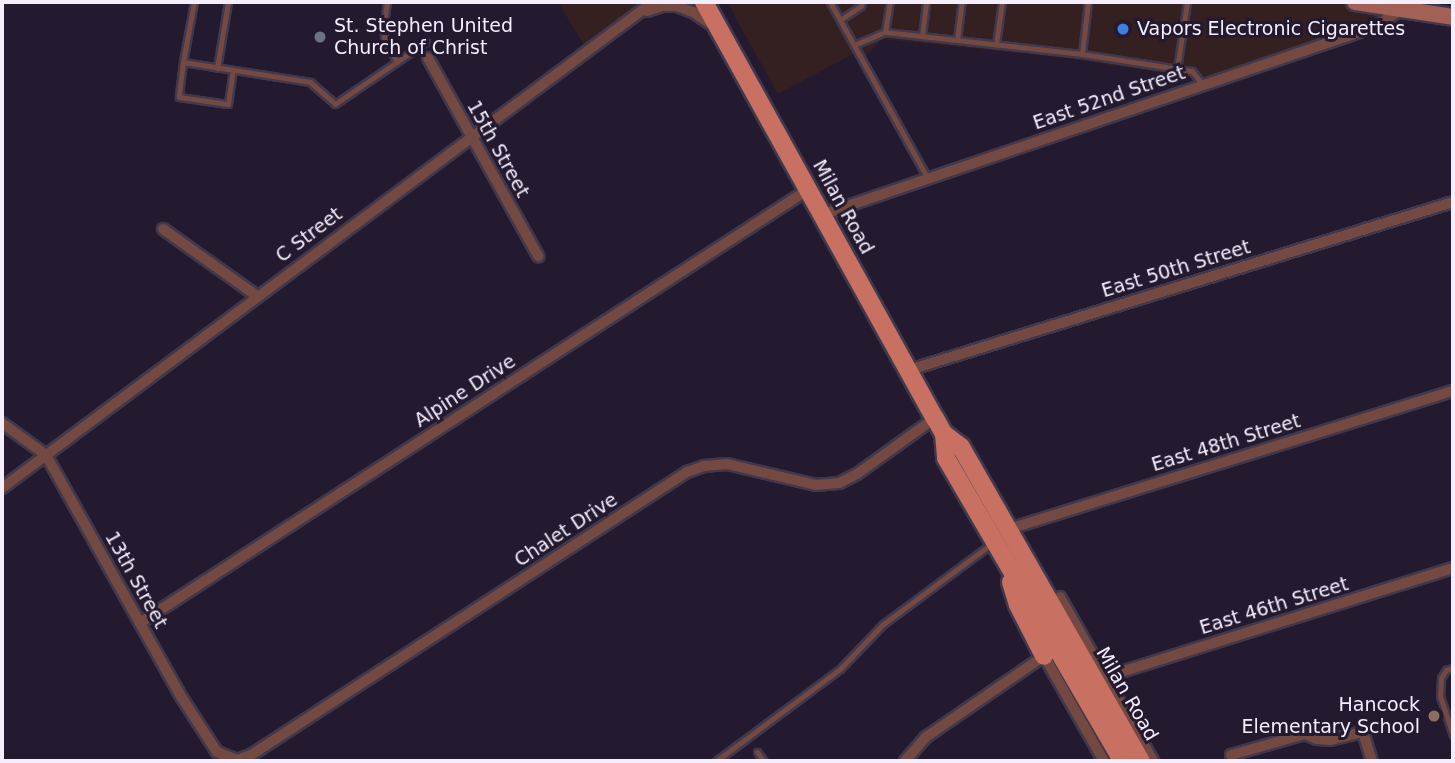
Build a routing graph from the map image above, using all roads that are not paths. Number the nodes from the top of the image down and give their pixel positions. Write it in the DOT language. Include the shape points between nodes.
graph roads {
  1 [pos="194,2"];
  2 [pos="228,2"];
  3 [pos="387,2"];
  4 [pos="653,2"];
  5 [pos="704,2"];
  6 [pos="830,2"];
  7 [pos="862,2"];
  8 [pos="890,2"];
  9 [pos="926,2"];
  10 [pos="962,2"];
  11 [pos="1002,2"];
  12 [pos="1088,2"];
  13 [pos="1187,2"];
  14 [pos="1355,2"];
  15 [pos="1411,6"];
  16 [pos="641,13"];
  17 [pos="1453,17"];
  18 [pos="840,20"];
  19 [pos="721,32"];
  20 [pos="885,32"];
  21 [pos="922,36"];
  22 [pos="957,40"];
  23 [pos="426,42"];
  24 [pos="996,44"];
  25 [pos="854,45"];
  26 [pos="1082,54"];
  27 [pos="428,58"];
  28 [pos="183,62"];
  29 [pos="397,62"];
  30 [pos="217,68"];
  31 [pos="1177,69"];
  32 [pos="233,70"];
  33 [pos="1202,84"];
  34 [pos="472,135"];
  35 [pos="928,179"];
  36 [pos="809,189"];
  37 [pos="1453,201"];
  38 [pos="824,214"];
  39 [pos="163,229"];
  40 [pos="538,256"];
  41 [pos="257,296"];
  42 [pos="909,370"];
  43 [pos="1453,391"];
  44 [pos="2,423"];
  45 [pos="940,426"];
  46 [pos="46,455"];
  47 [pos="2,488"];
  48 [pos="1003,541"];
  49 [pos="1453,568"];
  50 [pos="1060,597"];
  51 [pos="140,623"];
  52 [pos="1044,656"];
  53 [pos="1453,668"];
  54 [pos="1105,677"];
  55 [pos="1453,735"];
  56 [pos="757,752"];
  57 [pos="1231,755"];
  58 [pos="233,760"];
  59 [pos="716,761"];
  60 [pos="764,761"];
  61 [pos="905,761"];
  62 [pos="1104,761"];
  63 [pos="1122,761"];
  64 [pos="1141,761"];
  65 [pos="1153,761"];
  66 [pos="1372,761"];
  1 -- 28 [label="lane"];
  2 -- 30 [label="lane"];
  3 -- 29 [label="lane" via="385,41"];
  4 -- 16 [label="street, C Street"];
  5 -- 19 [label="main road, Milan Road"];
  6 -- 18 [label="lane"];
  7 -- 18 [label="lane"];
  8 -- 20 [label="lane"];
  9 -- 21 [label="lane"];
  10 -- 22 [label="lane"];
  11 -- 24 [label="lane"];
  12 -- 26 [label="lane"];
  13 -- 31 [label="lane"];
  14 -- 15 [label="main road"];
  15 -- 17 [label="main road"];
  15 -- 33 [label="street, East 52nd Street" via="1378,25"];
  16 -- 19 [label="street, C Street" via="677,6"];
  16 -- 34 [label="street, C Street"];
  18 -- 25 [label="lane"];
  19 -- 36 [label="main road, Milan Road"];
  20 -- 21 [label="lane"];
  20 -- 25 [label="lane"];
  21 -- 22 [label="lane"];
  22 -- 24 [label="lane"];
  23 -- 29 [label="lane"];
  24 -- 26 [label="lane"];
  25 -- 35 [label="lane"];
  26 -- 31 [label="lane"];
  27 -- 34 [label="street, 15th Street"];
  28 -- 30 [label="lane"];
  28 -- 32 [label="lane" via="179,97 228,104"];
  29 -- 32 [label="lane" via="335,104 310,82"];
  30 -- 32 [label="lane"];
  31 -- 33 [label="lane" via="1192,71"];
  33 -- 35 [label="street, East 52nd Street"];
  34 -- 40 [label="street, 15th Street"];
  34 -- 41 [label="street, C Street"];
  35 -- 38 [label="street, East 52nd Street"];
  36 -- 38 [label="main road, Milan Road"];
  36 -- 51 [label="street, Alpine Drive"];
  37 -- 42 [label="street, East 50th Street"];
  38 -- 42 [label="main road, Milan Road"];
  39 -- 41 [label="street"];
  41 -- 46 [label="street, C Street"];
  42 -- 45 [label="main road, Milan Road"];
  43 -- 48 [label="street, East 48th Street"];
  44 -- 46 [label="street, 13th Street"];
  45 -- 48 [label="main road, Milan Road" via="946,458"];
  45 -- 58 [label="street, Chalet Drive" via="836,484 816,485 727,464 687,472 251,755"];
  46 -- 47 [label="street, C Street"];
  46 -- 51 [label="street, 13th Street"];
  48 -- 50 [label="main road" via="1035,558"];
  48 -- 52 [label="main road" via="1018,605"];
  48 -- 59 [label="lane" via="879,627 840,669"];
  48 -- 63 [label="main road, Milan Road"];
  48 -- 64 [label="main road, Milan Road"];
  49 -- 54 [label="street, East 46th Street"];
  50 -- 54 [label="street, Milan Road"];
  51 -- 58 [label="street, 13th Street" via="213,746"];
  52 -- 61 [label="street" via="926,737"];
  52 -- 62 [label="street"];
  53 -- 55 [label="lane" via="1441,678 1440,696"];
  54 -- 65 [label="street, Milan Road"];
  56 -- 60 [label="lane"];
  57 -- 66 [label="street" via="1305,734 1325,740 1363,732"];
}
